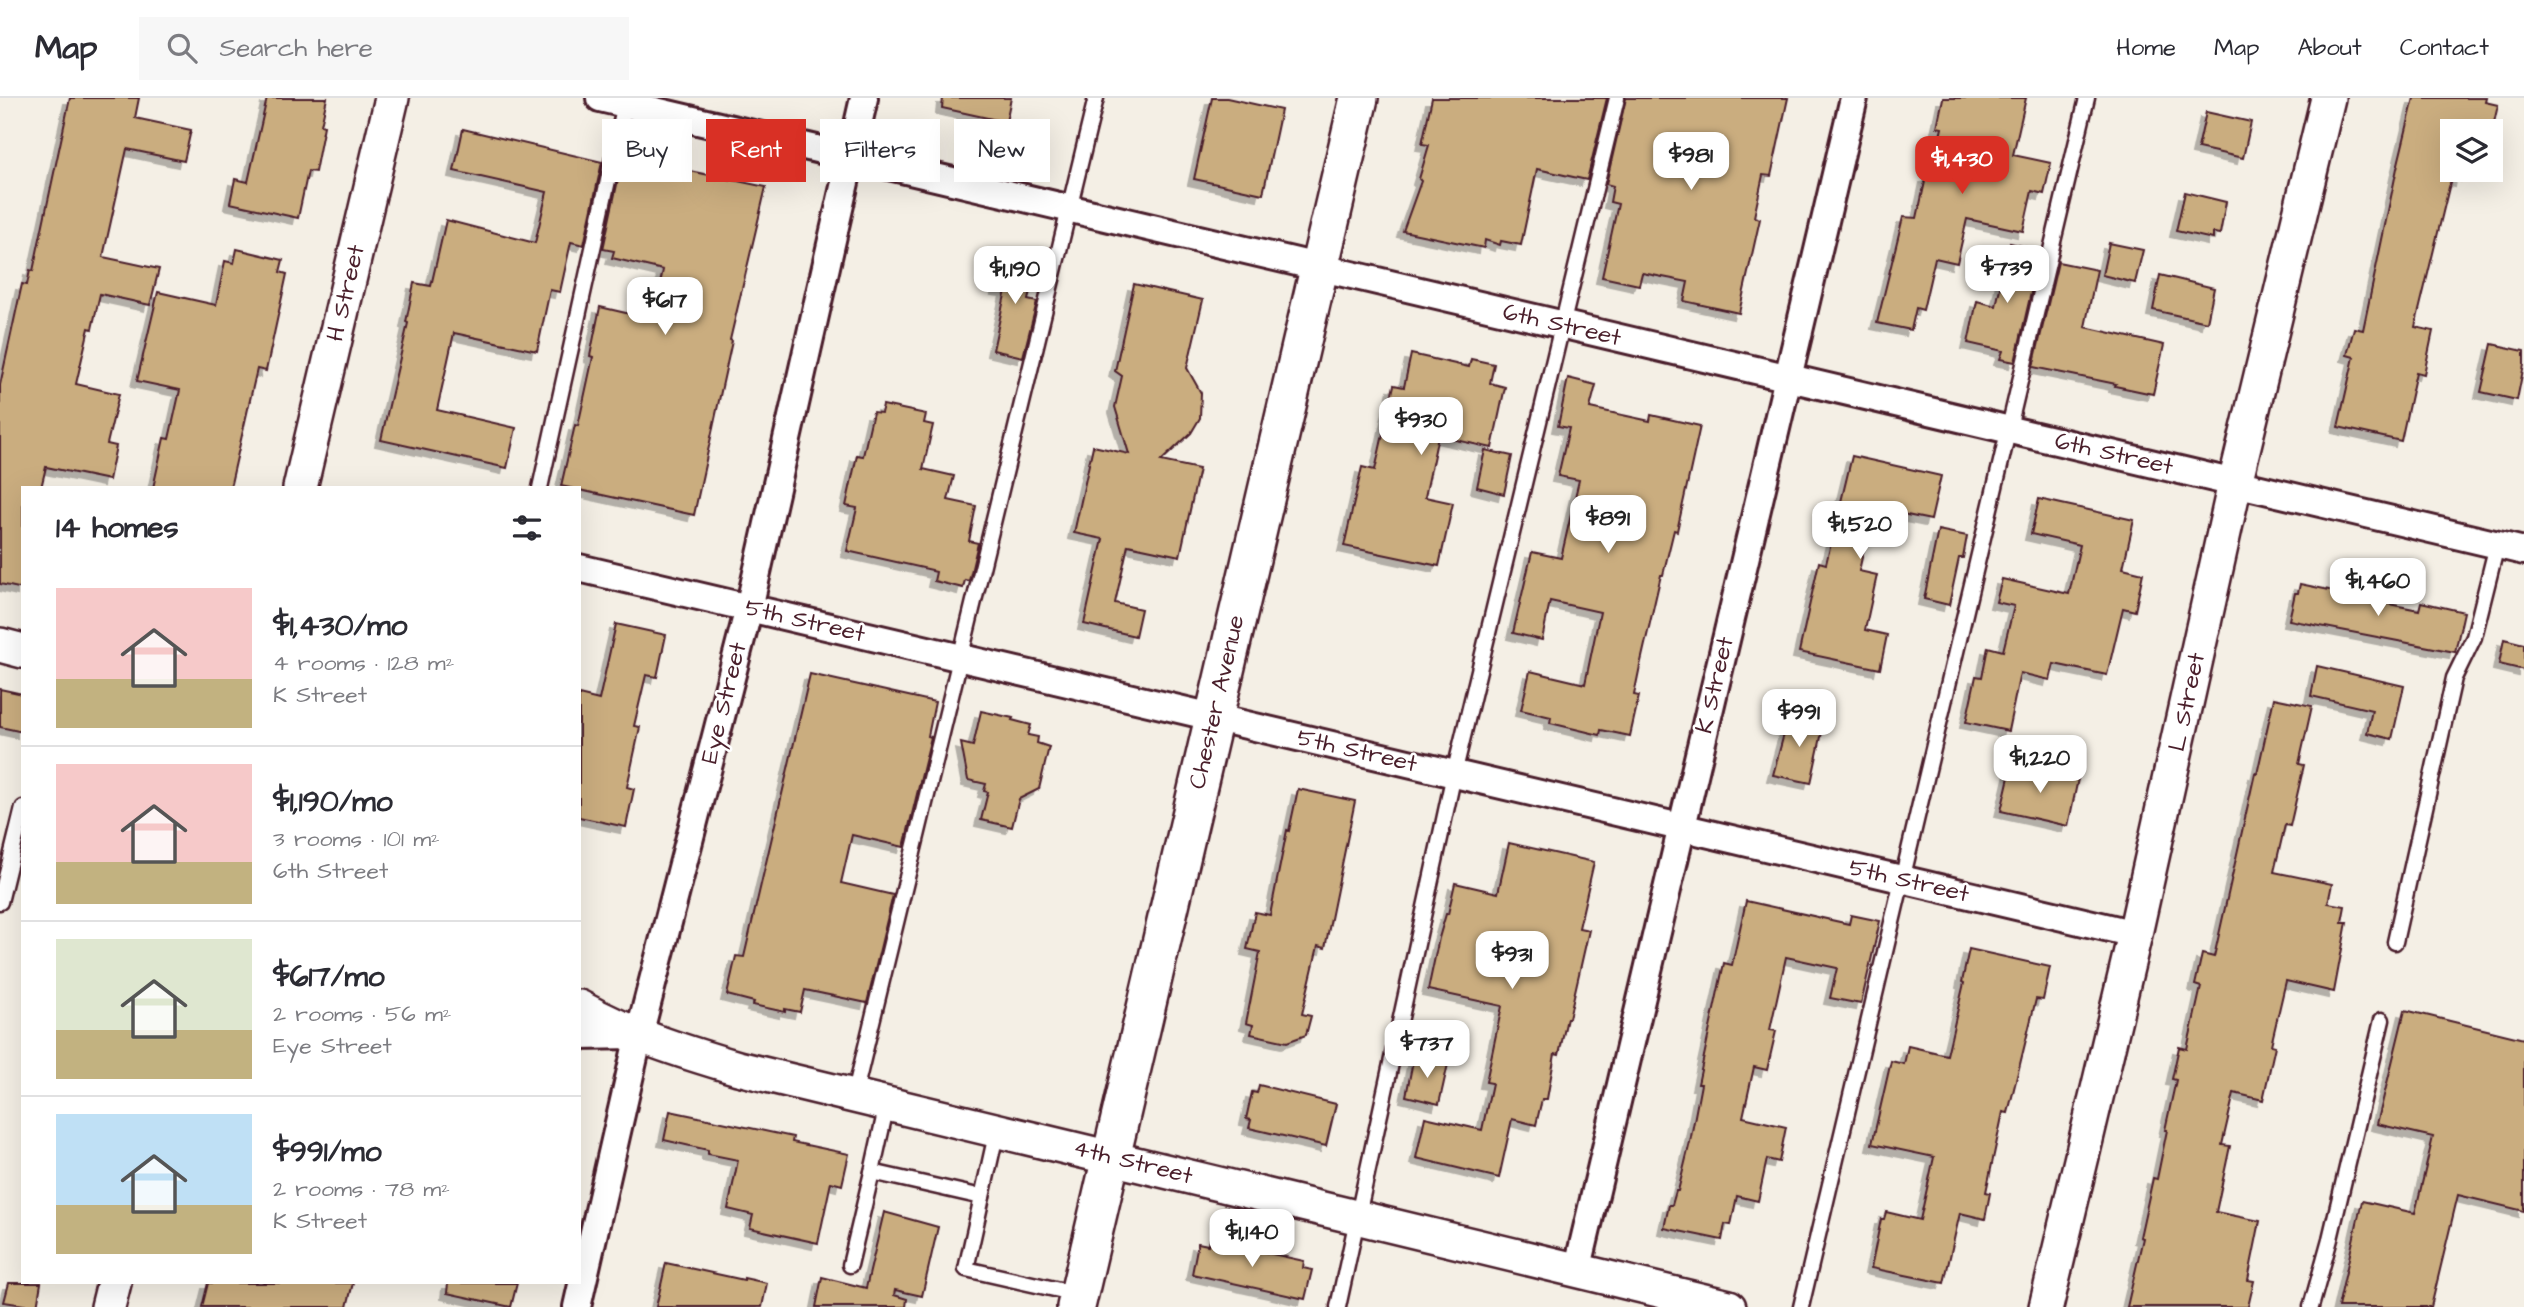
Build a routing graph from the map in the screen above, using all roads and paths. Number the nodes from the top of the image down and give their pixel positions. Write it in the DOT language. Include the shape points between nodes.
graph roads {
  1 [pos="393,98"];
  2 [pos="864,98"];
  3 [pos="1096,98"];
  4 [pos="1359,98"];
  5 [pos="1617,98"];
  6 [pos="1854,98"];
  7 [pos="2087,98"];
  8 [pos="2328,98"];
  9 [pos="617,100"];
  10 [pos="859,119"];
  11 [pos="820,150"];
  12 [pos="940,178"];
  13 [pos="844,182"];
  14 [pos="1070,209"];
  15 [pos="1319,268"];
  16 [pos="1562,325"];
  17 [pos="1788,378"];
  18 [pos="2008,429"];
  19 [pos="2235,483"];
  20 [pos="300,486"];
  21 [pos="540,486"];
  22 [pos="2497,545"];
  23 [pos="2524,551"];
  24 [pos="581,568"];
  25 [pos="749,608"];
  26 [pos="0,645"];
  27 [pos="21,650"];
  28 [pos="961,658"];
  29 [pos="1214,718"];
  30 [pos="1454,774"];
  31 [pos="21,816"];
  32 [pos="1682,828"];
  33 [pos="1903,880"];
  34 [pos="0,902"];
  35 [pos="2135,934"];
  36 [pos="2395,942"];
  37 [pos="581,1008"];
  38 [pos="2382,1020"];
  39 [pos="639,1035"];
  40 [pos="581,1036"];
  41 [pos="855,1096"];
  42 [pos="887,1104"];
  43 [pos="997,1129"];
  44 [pos="1111,1157"];
  45 [pos="872,1172"];
  46 [pos="982,1197"];
  47 [pos="1359,1217"];
  48 [pos="850,1265"];
  49 [pos="1577,1271"];
  50 [pos="114,1284"];
  51 [pos="1077,1301"];
  52 [pos="108,1307"];
  53 [pos="578,1307"];
  54 [pos="1338,1307"];
  55 [pos="1729,1307"];
  56 [pos="1801,1307"];
  57 [pos="2046,1307"];
  58 [pos="2311,1307"];
  1 -- 20 [label="street, H Street"];
  2 -- 10 [label="street, Eye Street"];
  3 -- 14 [label="lane"];
  4 -- 15 [label="main road, Chester Avenue"];
  5 -- 16 [label="lane"];
  6 -- 17 [label="street, K Street"];
  7 -- 18 [label="lane"];
  8 -- 19 [label="street, L Street"];
  9 -- 11 [label="street, 6th Street"];
  9 -- 21 [label="lane"];
  12 -- 14 [label="street, 6th Street"];
  13 -- 25 [label="street, Eye Street"];
  14 -- 15 [label="street, 6th Street"];
  14 -- 28 [label="lane"];
  15 -- 16 [label="street, 6th Street"];
  15 -- 29 [label="main road, Chester Avenue"];
  16 -- 17 [label="street, 6th Street"];
  16 -- 30 [label="lane"];
  17 -- 18 [label="street, 6th Street"];
  17 -- 32 [label="street, K Street"];
  18 -- 19 [label="street, 6th Street"];
  18 -- 33 [label="lane"];
  19 -- 22 [label="street, 6th Street"];
  19 -- 35 [label="street, L Street"];
  22 -- 23 [label="street, 6th Street"];
  22 -- 36 [label="lane" via="2474,637 2454,678"];
  24 -- 25 [label="street, 5th Street"];
  25 -- 28 [label="street, 5th Street"];
  25 -- 39 [label="street, Eye Street"];
  26 -- 27 [label="street"];
  28 -- 29 [label="street, 5th Street"];
  28 -- 41 [label="lane"];
  29 -- 30 [label="street, 5th Street"];
  29 -- 44 [label="main road, Chester Avenue"];
  30 -- 32 [label="street, 5th Street"];
  30 -- 47 [label="lane"];
  31 -- 34 [label="lane"];
  32 -- 33 [label="street, 5th Street"];
  32 -- 49 [label="street, K Street"];
  33 -- 35 [label="street, 5th Street"];
  33 -- 56 [label="lane"];
  35 -- 57 [label="street, L Street"];
  37 -- 39 [label="street"];
  38 -- 58 [label="lane"];
  39 -- 40 [label="street, 4th Street"];
  39 -- 41 [label="street, 4th Street" via="738,1068"];
  39 -- 53 [label="street, Eye Street"];
  41 -- 42 [label="street, 4th Street"];
  42 -- 43 [label="street, 4th Street"];
  42 -- 45 [label="lane"];
  43 -- 44 [label="street, 4th Street"];
  43 -- 46 [label="lane"];
  44 -- 47 [label="street, 4th Street"];
  44 -- 51 [label="main road, Chester Avenue"];
  45 -- 46 [label="lane"];
  45 -- 48 [label="lane"];
  46 -- 51 [label="lane" via="966,1269"];
  47 -- 49 [label="street, 4th Street"];
  47 -- 54 [label="lane"];
  49 -- 55 [label="street, 4th Street"];
  50 -- 52 [label="street"];
}
